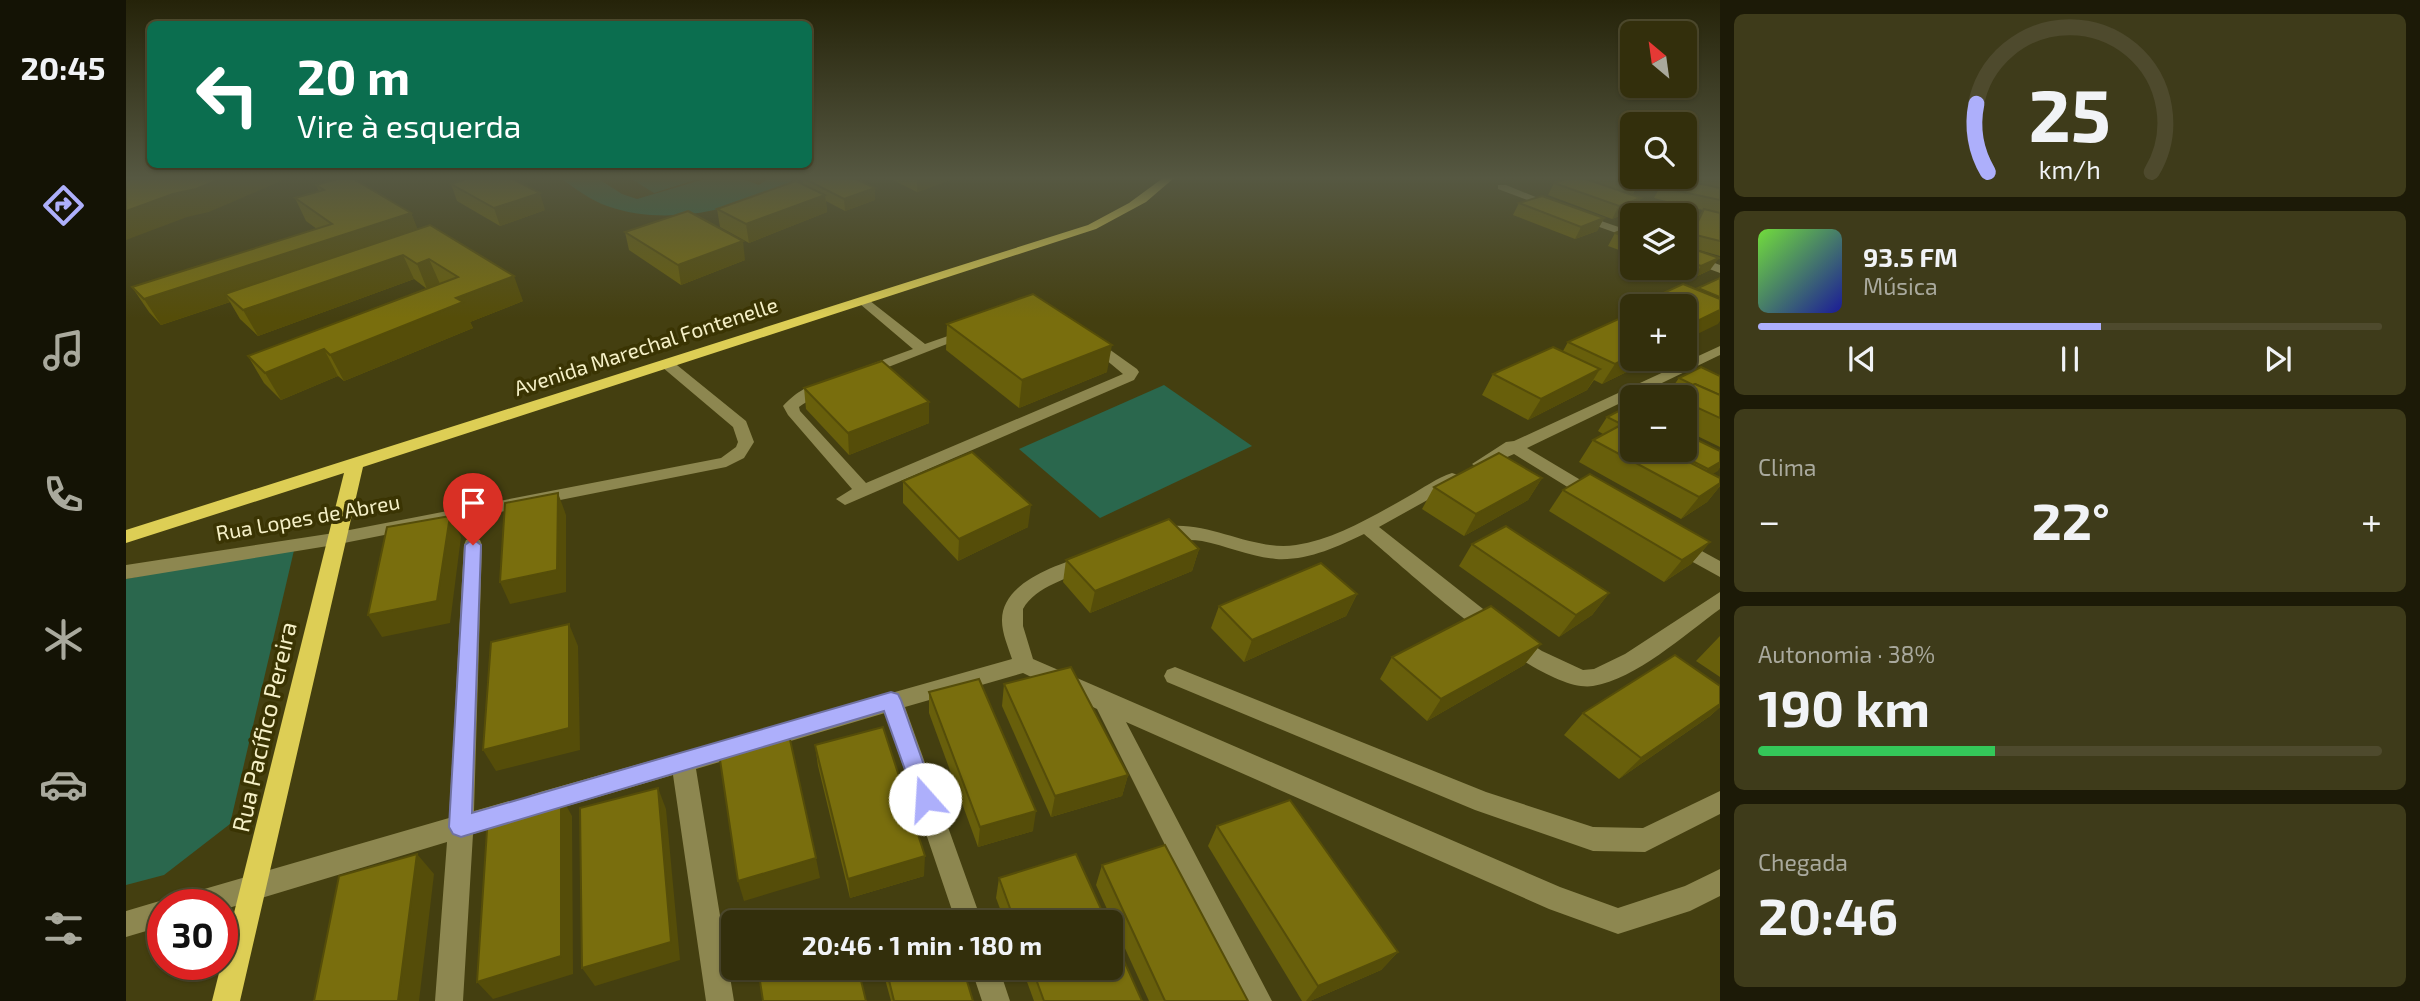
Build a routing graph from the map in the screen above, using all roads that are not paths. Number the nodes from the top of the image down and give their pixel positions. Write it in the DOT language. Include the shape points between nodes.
graph roads {
  1 [pos="1097,225"];
  2 [pos="1603,225"];
  3 [pos="1620,231"];
  4 [pos="1697,260"];
  5 [pos="1720,269"];
  6 [pos="865,301"];
  7 [pos="984,328"];
  8 [pos="1084,335"];
  9 [pos="922,349"];
  10 [pos="1720,350"];
  11 [pos="1697,361"];
  12 [pos="667,364"];
  13 [pos="1677,371"];
  14 [pos="1699,381"];
  15 [pos="1598,406"];
  16 [pos="1620,417"];
  17 [pos="1512,446"];
  18 [pos="355,464"];
  19 [pos="863,490"];
  20 [pos="845,499"];
  21 [pos="1605,501"];
  22 [pos="1366,526"];
  23 [pos="1662,536"];
  24 [pos="126,537"];
  25 [pos="1147,537"];
  26 [pos="334,539"];
  27 [pos="473,545"];
  28 [pos="1101,556"];
  29 [pos="1720,570"];
  30 [pos="126,572"];
  31 [pos="1720,599"];
  32 [pos="1024,663"];
  33 [pos="1175,676"];
  34 [pos="891,700"];
  35 [pos="1105,702"];
  36 [pos="683,761"];
  37 [pos="1720,802"];
  38 [pos="461,827"];
  39 [pos="1720,882"];
  40 [pos="256,887"];
  41 [pos="238,892"];
  42 [pos="965,910"];
  43 [pos="147,918"];
  44 [pos="126,924"];
  45 [pos="989,980"];
  46 [pos="226,1001"];
  47 [pos="449,1001"];
  48 [pos="720,1001"];
  49 [pos="996,1001"];
  50 [pos="1258,1001"];
  1 -- 6 [label="main road, Avenida Marechal Fontenelle"];
  2 -- 3 [label="street"];
  4 -- 5 [label="street"];
  6 -- 9 [label="street"];
  6 -- 12 [label="main road, Avenida Marechal Fontenelle"];
  7 -- 9 [label="street"];
  8 -- 19 [label="street" via="1127,366 1132,372 1129,377"];
  9 -- 19 [label="street" via="809,392 791,406"];
  10 -- 11 [label="street"];
  12 -- 18 [label="main road, Avenida Marechal Fontenelle"];
  12 -- 26 [label="street, Rua Lopes de Abreu" via="740,424 747,444 741,454 726,462"];
  13 -- 14 [label="street"];
  13 -- 15 [label="street"];
  15 -- 16 [label="street"];
  15 -- 17 [label="street"];
  17 -- 21 [label="street"];
  17 -- 22 [label="street"];
  18 -- 24 [label="main road, Avenida Marechal Fontenelle"];
  18 -- 26 [label="main road, Rua Pacífico Pereira"];
  19 -- 20 [label="street"];
  22 -- 25 [label="street" via="1303,551 1278,553 1182,533"];
  22 -- 31 [label="street" via="1503,635 1551,666 1584,679 1615,671"];
  23 -- 29 [label="street"];
  26 -- 30 [label="street, Rua Lopes de Abreu"];
  26 -- 40 [label="main road, Rua Pacífico Pereira"];
  27 -- 38 [label="street"];
  28 -- 32 [label="street" via="1029,589 1017,601 1012,618"];
  32 -- 34 [label="street"];
  32 -- 35 [label="street"];
  33 -- 37 [label="street" via="1484,802 1593,839 1646,840"];
  34 -- 36 [label="street"];
  34 -- 42 [label="street"];
  35 -- 39 [label="street" via="1558,900 1618,921 1690,898"];
  35 -- 50 [label="street"];
  36 -- 38 [label="street"];
  36 -- 48 [label="street"];
  38 -- 40 [label="street"];
  38 -- 47 [label="street"];
  40 -- 41 [label="street"];
  40 -- 46 [label="main road, Rua Pacífico Pereira"];
  43 -- 44 [label="street"];
  45 -- 49 [label="street"];
}
